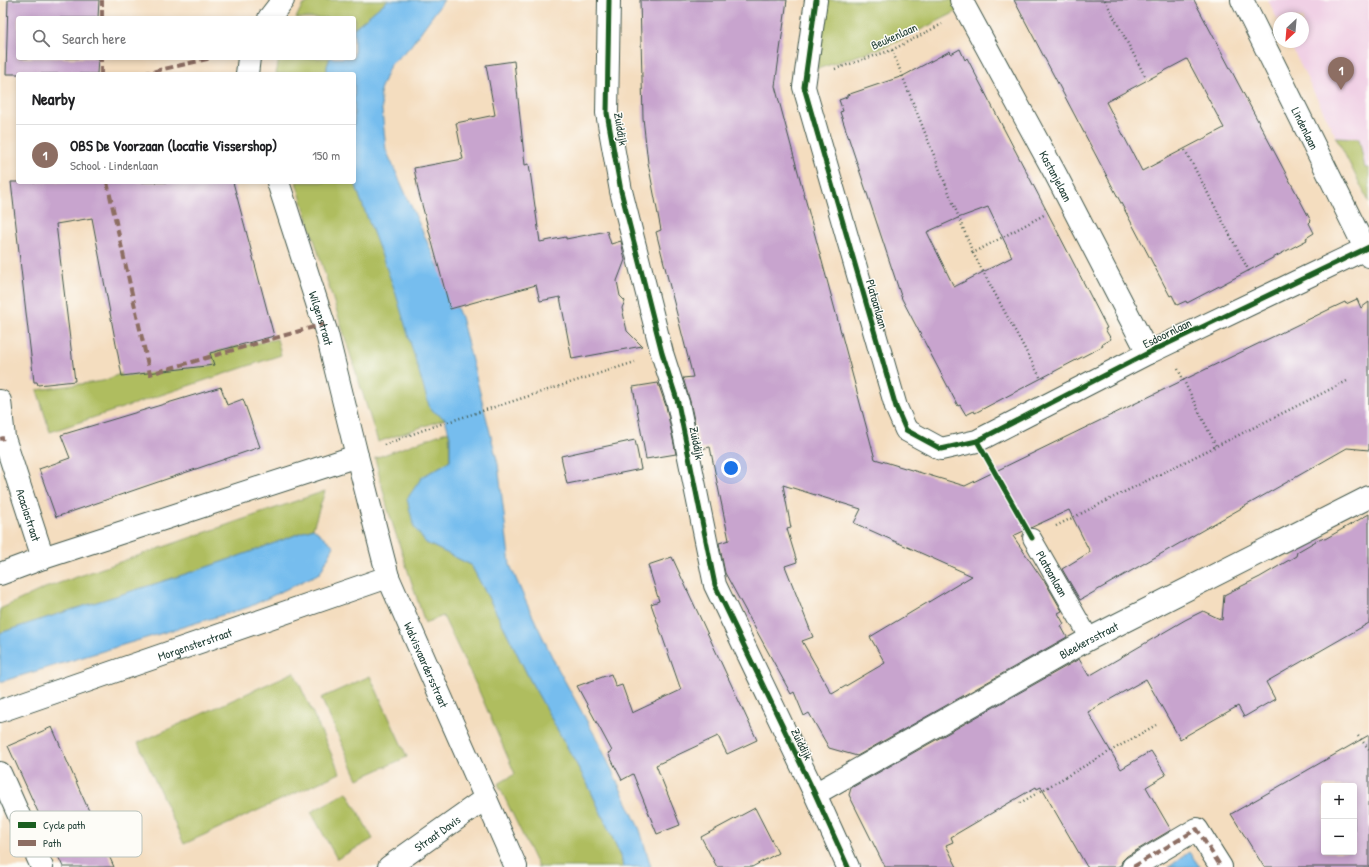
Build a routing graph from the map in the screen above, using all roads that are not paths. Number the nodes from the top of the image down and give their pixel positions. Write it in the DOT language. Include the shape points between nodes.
graph roads {
  1 [pos="283,0"];
  2 [pos="609,0"];
  3 [pos="816,0"];
  4 [pos="1242,0"];
  5 [pos="964,5"];
  6 [pos="271,16"];
  7 [pos="249,60"];
  8 [pos="247,72"];
  9 [pos="279,184"];
  10 [pos="1368,251"];
  11 [pos="1157,349"];
  12 [pos="0,401"];
  13 [pos="977,442"];
  14 [pos="357,456"];
  15 [pos="1369,497"];
  16 [pos="1032,538"];
  17 [pos="44,558"];
  18 [pos="0,574"];
  19 [pos="388,576"];
  20 [pos="1090,639"];
  21 [pos="0,711"];
  22 [pos="0,773"];
  23 [pos="815,794"];
  24 [pos="486,798"];
  25 [pos="17,811"];
  26 [pos="38,857"];
  27 [pos="42,867"];
  28 [pos="389,867"];
  29 [pos="516,867"];
  30 [pos="848,867"];
  31 [pos="1133,867"];
  32 [pos="1221,867"];
  1 -- 6 [label="street"];
  2 -- 23 [label="street, Zuiddijk" via="607,113 622,191 662,354 678,403 715,585"];
  3 -- 13 [label="street, Plataanlaan" via="804,87 896,408 906,430 941,449"];
  4 -- 10 [label="street, Lindenlaan"];
  5 -- 11 [label="street, Kastanjelaan" via="1069,201"];
  7 -- 8 [label="street"];
  9 -- 14 [label="street, Wilgenstraat" via="327,334"];
  10 -- 11 [label="street, Esdoornlaan"];
  11 -- 13 [label="street, Esdoornlaan"];
  12 -- 17 [label="street, Acaciastraat" via="4,438"];
  14 -- 17 [label="street"];
  14 -- 19 [label="street, Walvisvaardersstraat"];
  15 -- 20 [label="street, Bleekersstraat"];
  16 -- 20 [label="lane, Plataanlaan"];
  17 -- 18 [label="street"];
  19 -- 21 [label="street, Morgensterstraat"];
  19 -- 24 [label="street, Walvisvaardersstraat"];
  20 -- 23 [label="street, Bleekersstraat"];
  22 -- 25 [label="street"];
  23 -- 30 [label="street, Zuiddijk"];
  24 -- 28 [label="street, Straat Davis"];
  24 -- 29 [label="street, Walvisvaardersstraat"];
  26 -- 27 [label="street"];
  31 -- 32 [label="street" via="1197,829"];
}
